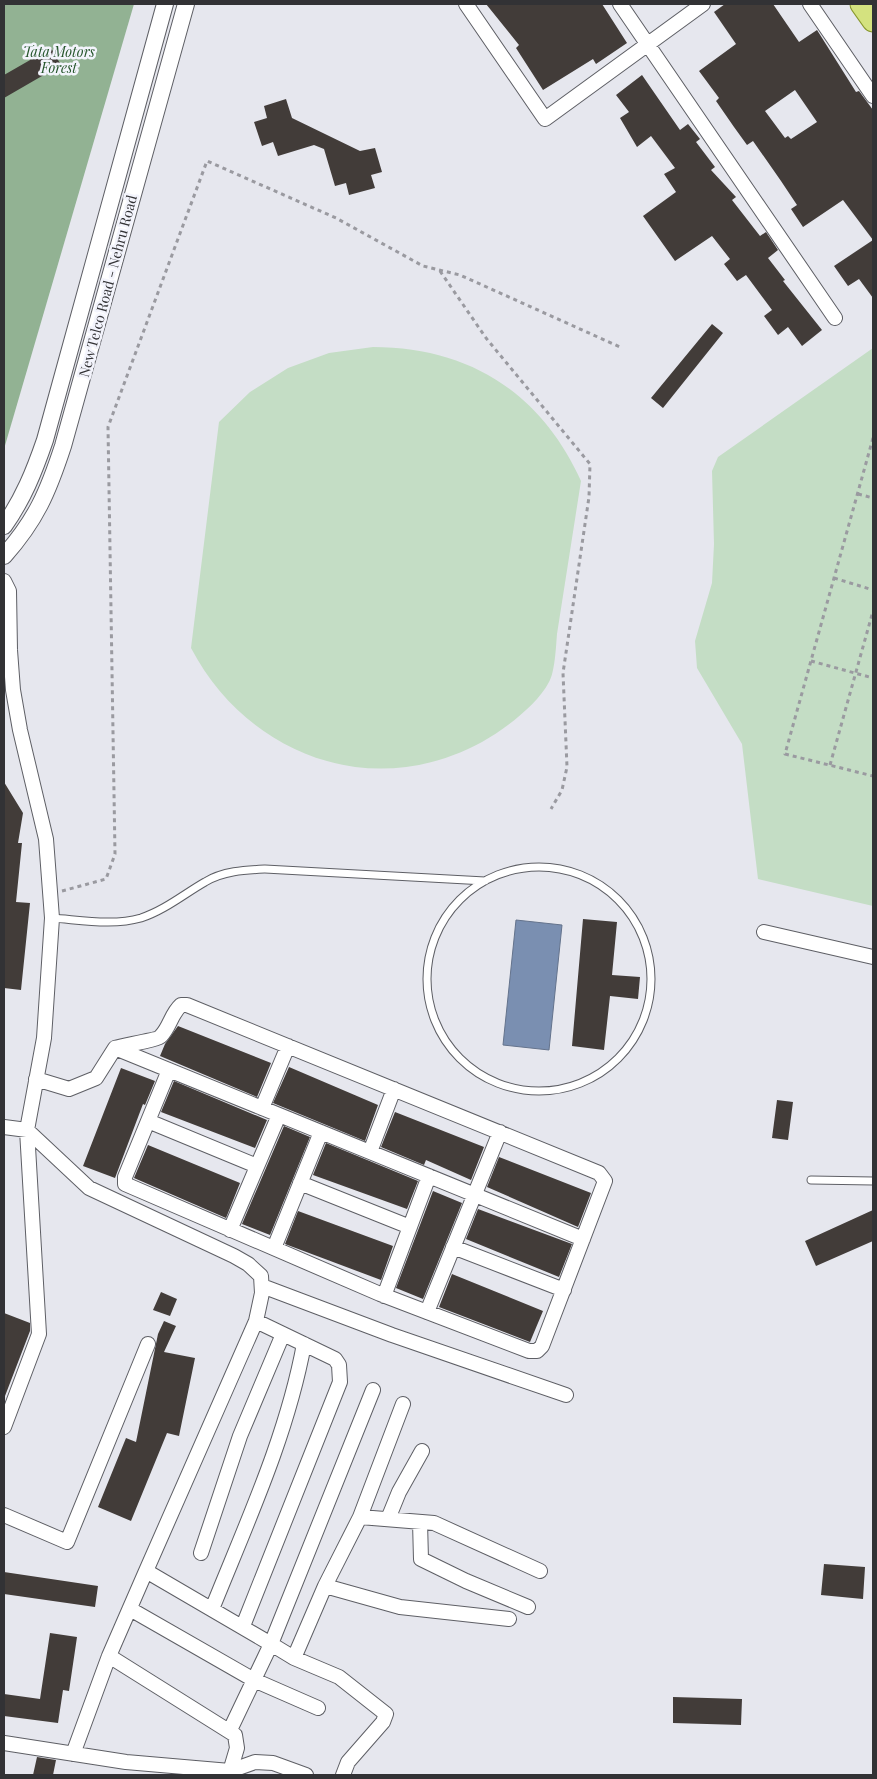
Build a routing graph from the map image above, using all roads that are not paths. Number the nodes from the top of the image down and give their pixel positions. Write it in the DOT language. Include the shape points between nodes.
graph roads {
  1 [pos="165,4"];
  2 [pos="186,4"];
  3 [pos="466,4"];
  4 [pos="620,4"];
  5 [pos="703,4"];
  6 [pos="810,4"];
  7 [pos="861,4"];
  8 [pos="873,21"];
  9 [pos="648,44"];
  10 [pos="873,96"];
  11 [pos="835,318"];
  12 [pos="4,526"];
  13 [pos="4,556"];
  14 [pos="4,581"];
  15 [pos="486,881"];
  16 [pos="52,918"];
  17 [pos="764,932"];
  18 [pos="873,957"];
  19 [pos="288,1046"];
  20 [pos="115,1048"];
  21 [pos="169,1070"];
  22 [pos="36,1079"];
  23 [pos="394,1089"];
  24 [pos="262,1108"];
  25 [pos="279,1115"];
  26 [pos="148,1121"];
  27 [pos="4,1127"];
  28 [pos="27,1130"];
  29 [pos="321,1132"];
  30 [pos="500,1132"];
  31 [pos="370,1152"];
  32 [pos="257,1166"];
  33 [pos="429,1176"];
  34 [pos="811,1180"];
  35 [pos="873,1181"];
  36 [pos="300,1183"];
  37 [pos="475,1195"];
  38 [pos="410,1227"];
  39 [pos="230,1230"];
  40 [pos="583,1239"];
  41 [pos="454,1247"];
  42 [pos="274,1248"];
  43 [pos="262,1286"];
  44 [pos="564,1290"];
  45 [pos="384,1296"];
  46 [pos="427,1312"];
  47 [pos="256,1321"];
  48 [pos="283,1334"];
  49 [pos="148,1344"];
  50 [pos="304,1344"];
  51 [pos="373,1390"];
  52 [pos="566,1395"];
  53 [pos="403,1404"];
  54 [pos="4,1427"];
  55 [pos="422,1451"];
  56 [pos="4,1515"];
  57 [pos="360,1517"];
  58 [pos="388,1519"];
  59 [pos="420,1522"];
  60 [pos="201,1553"];
  61 [pos="146,1571"];
  62 [pos="540,1571"];
  63 [pos="325,1586"];
  64 [pos="528,1607"];
  65 [pos="130,1609"];
  66 [pos="212,1609"];
  67 [pos="509,1619"];
  68 [pos="243,1626"];
  69 [pos="271,1644"];
  70 [pos="109,1656"];
  71 [pos="294,1658"];
  72 [pos="254,1680"];
  73 [pos="318,1708"];
  74 [pos="230,1730"];
  75 [pos="4,1743"];
  76 [pos="73,1754"];
  77 [pos="124,1769"];
  78 [pos="230,1773"];
  79 [pos="306,1775"];
  80 [pos="343,1775"];
  1 -- 12 [label="street, New Telco Road - Nehru Road" via="45,440 31,480"];
  2 -- 13 [label="street, New Telco Road - Nehru Road" via="58,463 37,513"];
  3 -- 9 [label="street" via="545,119"];
  4 -- 9 [label="street"];
  5 -- 9 [label="street"];
  6 -- 10 [label="street"];
  7 -- 8 [label="main road"];
  9 -- 11 [label="street"];
  14 -- 16 [label="street" via="9,591 13,690 46,839"];
  15 -- 15 [label="lane" via="524,869 564,870 601,886 616,898 635,922 648,949 651,969 648,1009 631,1045 602,1072 584,1082 545,1091 512,1087 487,1078 455,1053 434,1019 427,980 432,947 454,906"];
  15 -- 16 [label="lane" via="265,869 240,871 206,881 183,897 141,918 117,922"];
  16 -- 22 [label="street" via="45,1029"];
  17 -- 18 [label="street"];
  19 -- 20 [label="street" via="181,1005 161,1036 153,1041 138,1041"];
  19 -- 23 [label="street"];
  19 -- 24 [label="street"];
  20 -- 21 [label="street"];
  20 -- 22 [label="street" via="96,1078 87,1082 69,1089"];
  21 -- 24 [label="street"];
  21 -- 26 [label="street"];
  22 -- 28 [label="street"];
  23 -- 30 [label="street"];
  23 -- 31 [label="street"];
  24 -- 25 [label="street"];
  25 -- 29 [label="street"];
  25 -- 32 [label="street"];
  26 -- 32 [label="street"];
  26 -- 39 [label="street" via="125,1177 126,1184"];
  27 -- 28 [label="street"];
  28 -- 43 [label="street" via="89,1188 248,1264 261,1276"];
  28 -- 54 [label="street" via="39,1334"];
  29 -- 31 [label="street"];
  29 -- 36 [label="street"];
  30 -- 37 [label="street"];
  30 -- 40 [label="street" via="604,1176 606,1181"];
  31 -- 33 [label="street"];
  32 -- 39 [label="street"];
  33 -- 37 [label="street"];
  33 -- 38 [label="street"];
  34 -- 35 [label="lane"];
  36 -- 38 [label="street"];
  36 -- 42 [label="street"];
  37 -- 40 [label="street"];
  37 -- 41 [label="street"];
  38 -- 45 [label="street"];
  39 -- 42 [label="street"];
  40 -- 44 [label="street"];
  41 -- 44 [label="street"];
  41 -- 46 [label="street"];
  42 -- 45 [label="street"];
  43 -- 47 [label="street"];
  43 -- 52 [label="street"];
  44 -- 46 [label="street" via="542,1346 537,1351 529,1351"];
  45 -- 46 [label="street"];
  47 -- 48 [label="street"];
  47 -- 61 [label="street"];
  48 -- 50 [label="street"];
  48 -- 60 [label="street" via="240,1436"];
  49 -- 56 [label="street" via="67,1542"];
  50 -- 66 [label="street" via="297,1386 275,1453"];
  50 -- 68 [label="street" via="335,1359 339,1365 340,1382"];
  51 -- 69 [label="street"];
  53 -- 57 [label="street"];
  55 -- 58 [label="street"];
  57 -- 58 [label="street"];
  57 -- 63 [label="street"];
  58 -- 59 [label="street"];
  59 -- 62 [label="street" via="434,1523"];
  59 -- 64 [label="street" via="421,1559"];
  61 -- 65 [label="street"];
  61 -- 66 [label="street"];
  63 -- 67 [label="street" via="400,1607"];
  63 -- 71 [label="street"];
  65 -- 70 [label="street"];
  65 -- 72 [label="street"];
  66 -- 68 [label="street"];
  68 -- 69 [label="street"];
  69 -- 71 [label="street"];
  69 -- 72 [label="street"];
  70 -- 74 [label="street"];
  70 -- 76 [label="street"];
  71 -- 80 [label="street" via="339,1677 386,1714 383,1722 348,1762"];
  72 -- 73 [label="street"];
  72 -- 74 [label="street"];
  74 -- 78 [label="street" via="238,1741"];
  75 -- 76 [label="street"];
  76 -- 77 [label="street"];
  77 -- 78 [label="street"];
  78 -- 79 [label="street" via="255,1762 273,1763"];
}
